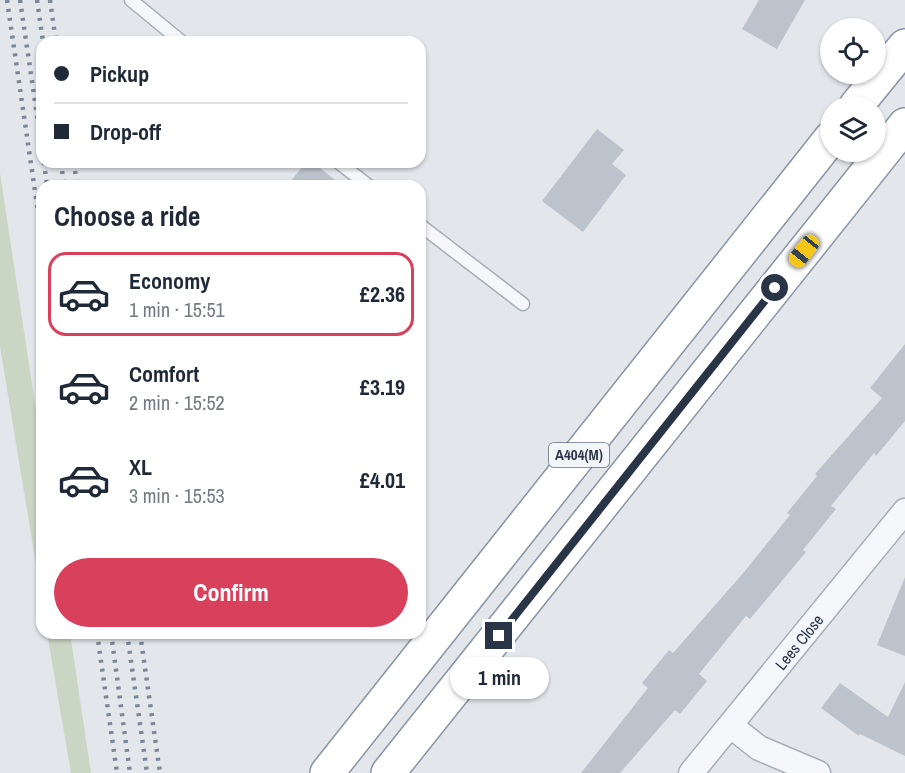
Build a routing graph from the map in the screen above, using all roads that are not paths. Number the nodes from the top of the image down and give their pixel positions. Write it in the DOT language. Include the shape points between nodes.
graph roads {
  1 [pos="131,0"];
  2 [pos="175,36"];
  3 [pos="905,46"];
  4 [pos="864,96"];
  5 [pos="905,124"];
  6 [pos="820,152"];
  7 [pos="346,168"];
  8 [pos="361,180"];
  9 [pos="426,230"];
  10 [pos="523,304"];
  11 [pos="905,511"];
  12 [pos="731,726"];
  13 [pos="327,773"];
  14 [pos="388,773"];
  15 [pos="691,773"];
  16 [pos="818,773"];
  1 -- 2 [label="lane"];
  3 -- 4 [label="highway"];
  5 -- 14 [label="highway, A404(M)"];
  6 -- 13 [label="highway, A404(M)"];
  7 -- 8 [label="lane"];
  9 -- 10 [label="lane"];
  11 -- 12 [label="street, Lees Close"];
  12 -- 15 [label="street, Lees Close"];
  12 -- 16 [label="street" via="759,747"];
}
